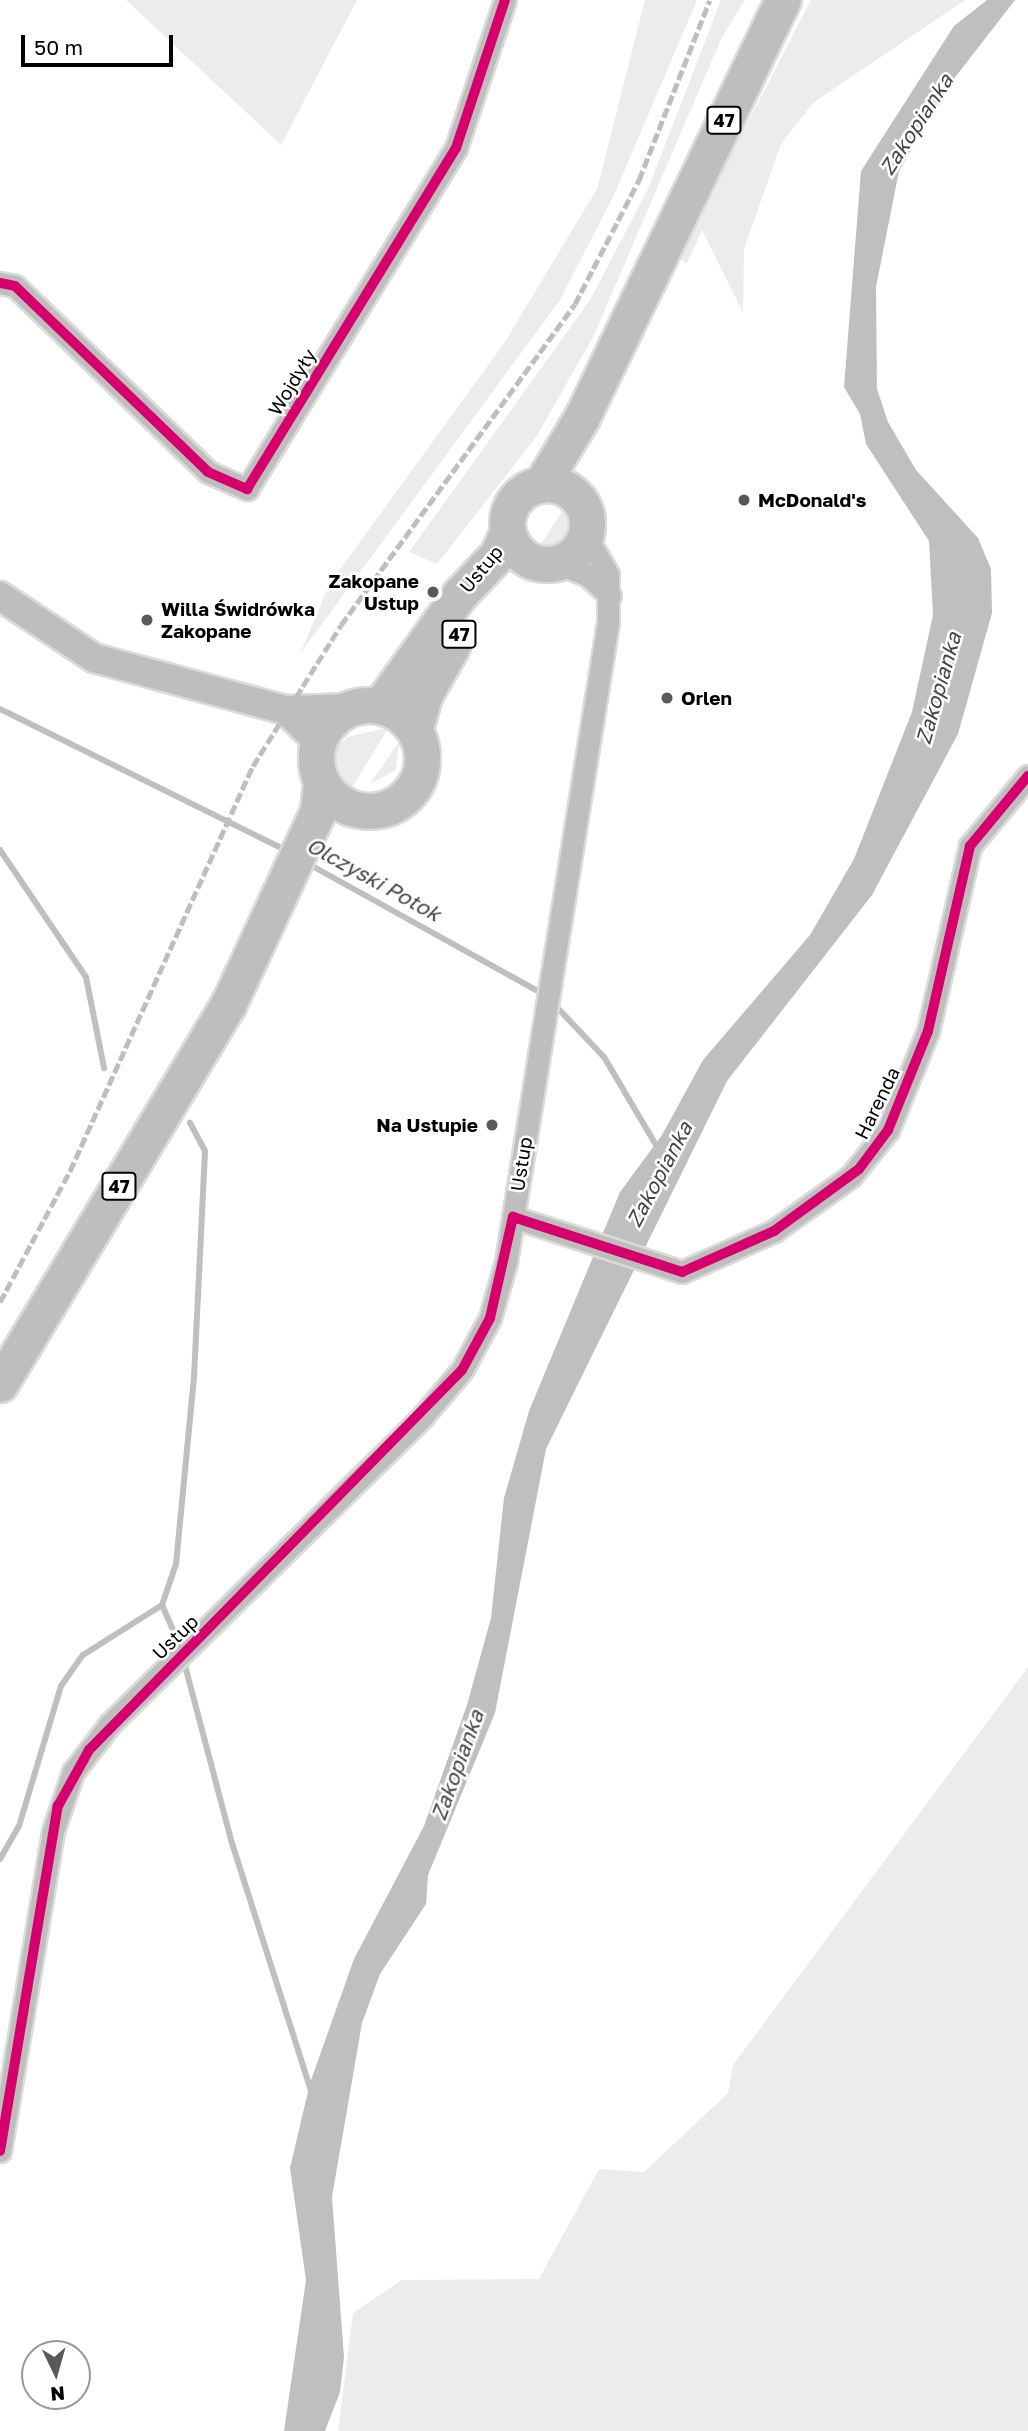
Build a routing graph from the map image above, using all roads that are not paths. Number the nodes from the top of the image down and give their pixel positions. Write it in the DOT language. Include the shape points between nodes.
graph roads {
  1 [pos="505,0"];
  2 [pos="783,0"];
  3 [pos="0,283"];
  4 [pos="582,417"];
  5 [pos="541,485"];
  6 [pos="580,499"];
  7 [pos="507,533"];
  8 [pos="586,536"];
  9 [pos="544,562"];
  10 [pos="0,596"];
  11 [pos="610,596"];
  12 [pos="367,707"];
  13 [pos="286,710"];
  14 [pos="415,728"];
  15 [pos="318,742"];
  16 [pos="1028,776"];
  17 [pos="321,784"];
  18 [pos="368,809"];
  19 [pos="303,862"];
  20 [pos="513,1217"];
  21 [pos="0,1384"];
  22 [pos="0,2151"];
  1 -- 3 [label="street, Wojdyły" via="456,148 247,489 208,472 15,286"];
  2 -- 4 [label="main road, 47"];
  4 -- 5 [label="main road, 47"];
  4 -- 6 [label="main road, 47"];
  5 -- 6 [label="main road"];
  5 -- 7 [label="main road, 47" via="516,498"];
  6 -- 8 [label="main road, 47"];
  7 -- 9 [label="main road"];
  7 -- 12 [label="main road, Ustup / 47" via="498,554"];
  8 -- 9 [label="main road, 47" via="575,555"];
  8 -- 11 [label="street, Ustup" via="608,574"];
  9 -- 11 [label="street" via="599,583"];
  9 -- 14 [label="main road, Ustup / 47" via="480,600 433,676"];
  10 -- 13 [label="street" via="105,662"];
  11 -- 20 [label="street, Ustup"];
  12 -- 13 [label="street"];
  12 -- 14 [label="main road"];
  12 -- 15 [label="main road, 47" via="332,721"];
  13 -- 15 [label="street"];
  14 -- 18 [label="main road, 47" via="422,758 414,785 395,802"];
  15 -- 17 [label="main road, 47"];
  16 -- 20 [label="street, Harenda" via="970,846 928,1031 878,1147 844,1183 774,1231 688,1270 663,1269"];
  17 -- 18 [label="main road" via="341,803"];
  17 -- 19 [label="main road, 47"];
  18 -- 19 [label="main road, 47" via="343,821"];
  19 -- 21 [label="main road, 47" via="234,993"];
  20 -- 22 [label="street, Ustup" via="490,1318 462,1370 110,1724 65,1786"];
}
